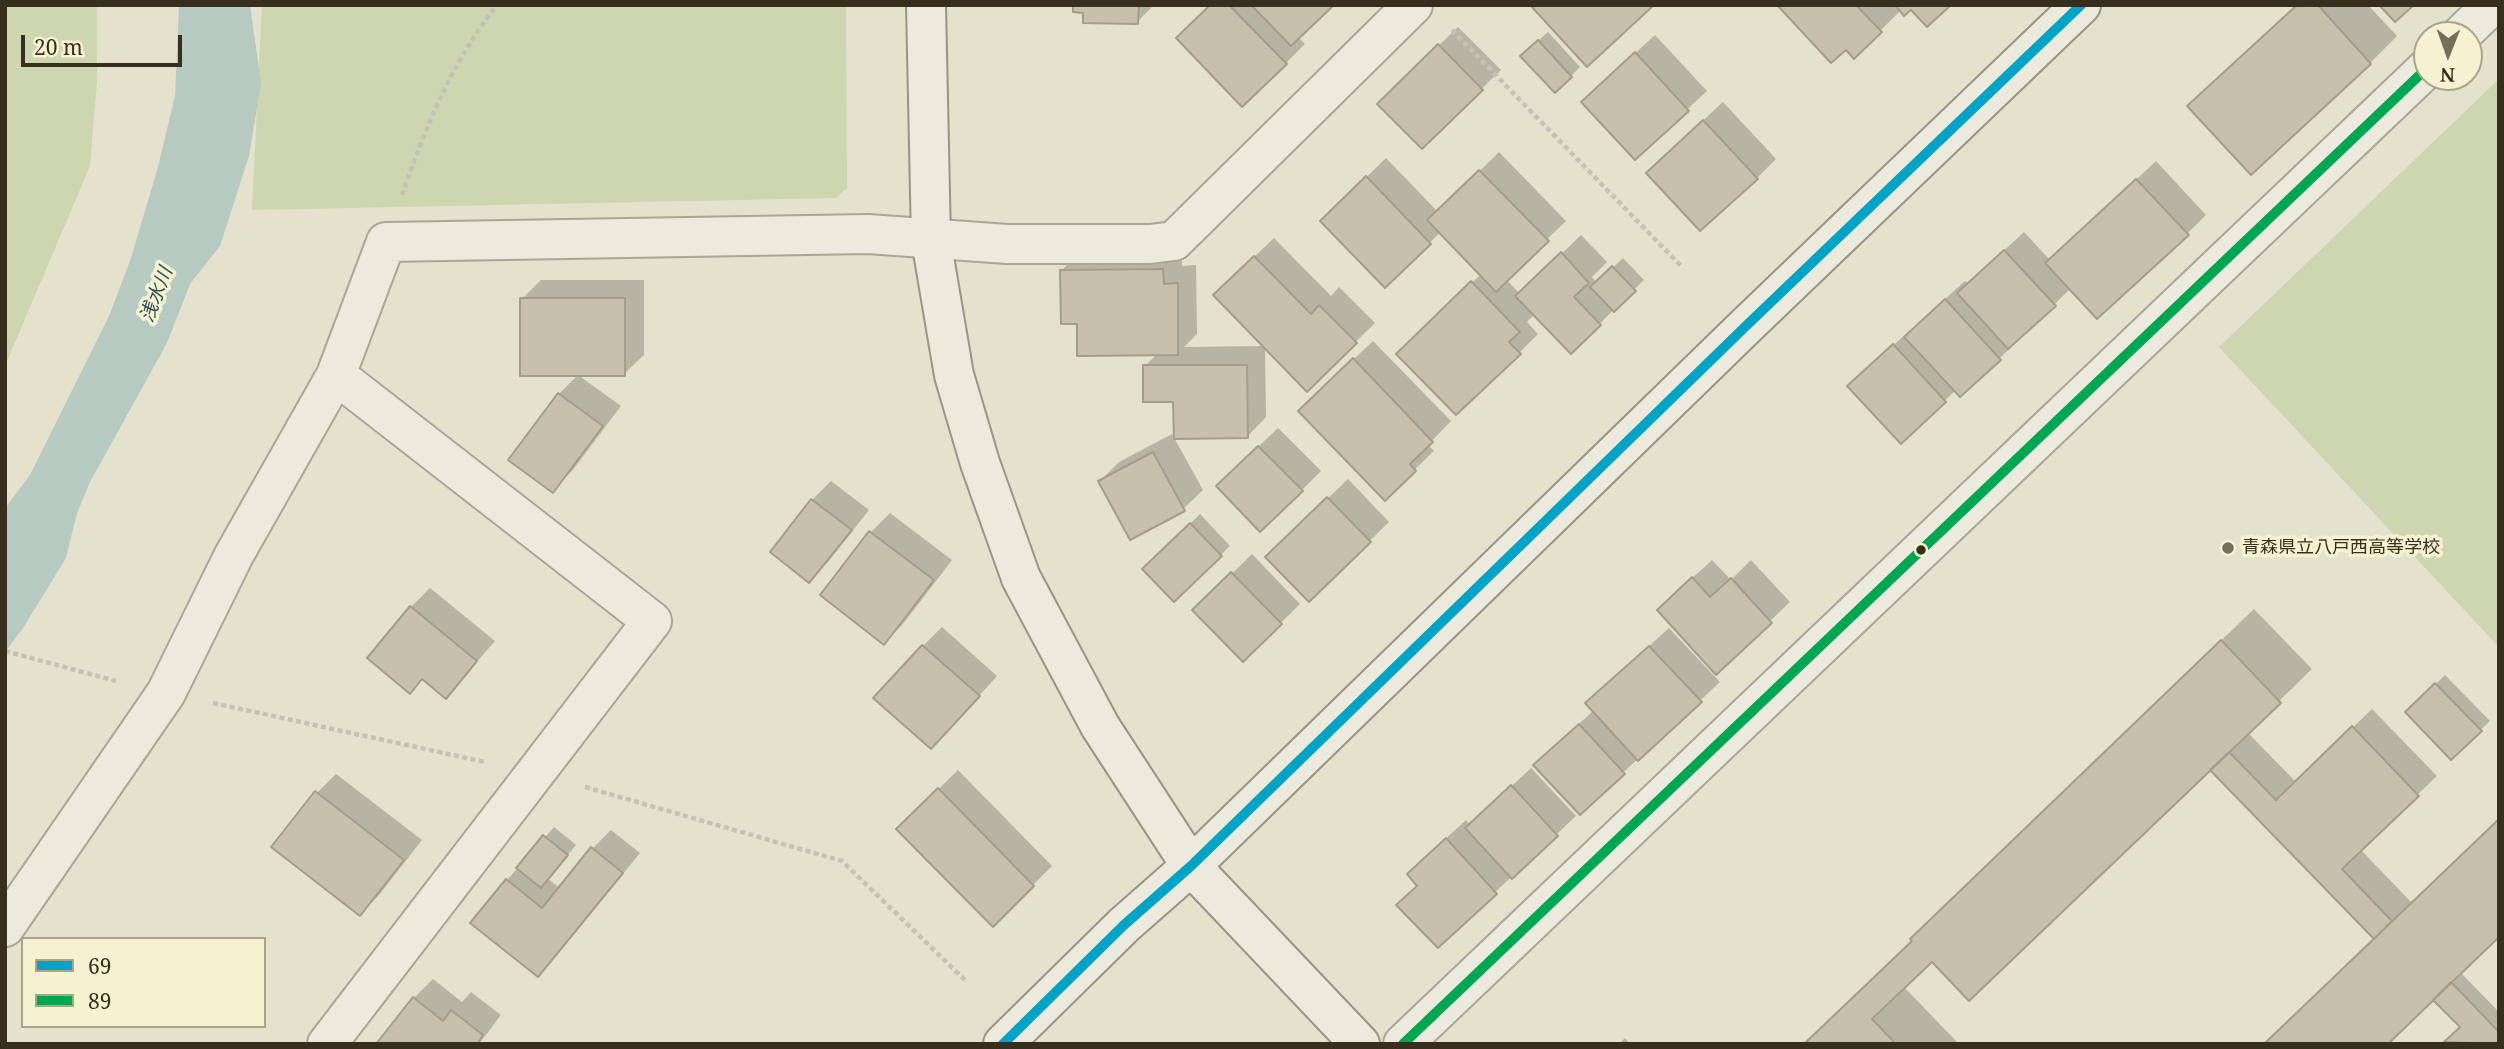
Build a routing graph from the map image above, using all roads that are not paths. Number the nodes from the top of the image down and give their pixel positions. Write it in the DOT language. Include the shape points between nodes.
graph roads {
  1 [pos="926,5"];
  2 [pos="1413,5"];
  3 [pos="2081,5"];
  4 [pos="2493,5"];
  5 [pos="2476,21"];
  6 [pos="2413,81"];
  7 [pos="931,240"];
  8 [pos="336,375"];
  9 [pos="1191,866"];
  10 [pos="5,927"];
  11 [pos="327,1044"];
  12 [pos="1003,1044"];
  13 [pos="1360,1044"];
  14 [pos="1403,1044"];
  1 -- 7 [label="street"];
  2 -- 7 [label="street" via="1174,241 1033,244"];
  3 -- 9 [label="street"];
  4 -- 5 [label="street"];
  6 -- 14 [label="street"];
  7 -- 8 [label="street" via="868,234 386,242"];
  7 -- 9 [label="street" via="954,375 1021,578 1100,726"];
  8 -- 10 [label="street" via="234,555 166,693"];
  8 -- 11 [label="street" via="652,621"];
  9 -- 12 [label="street"];
  9 -- 13 [label="street"];
}
